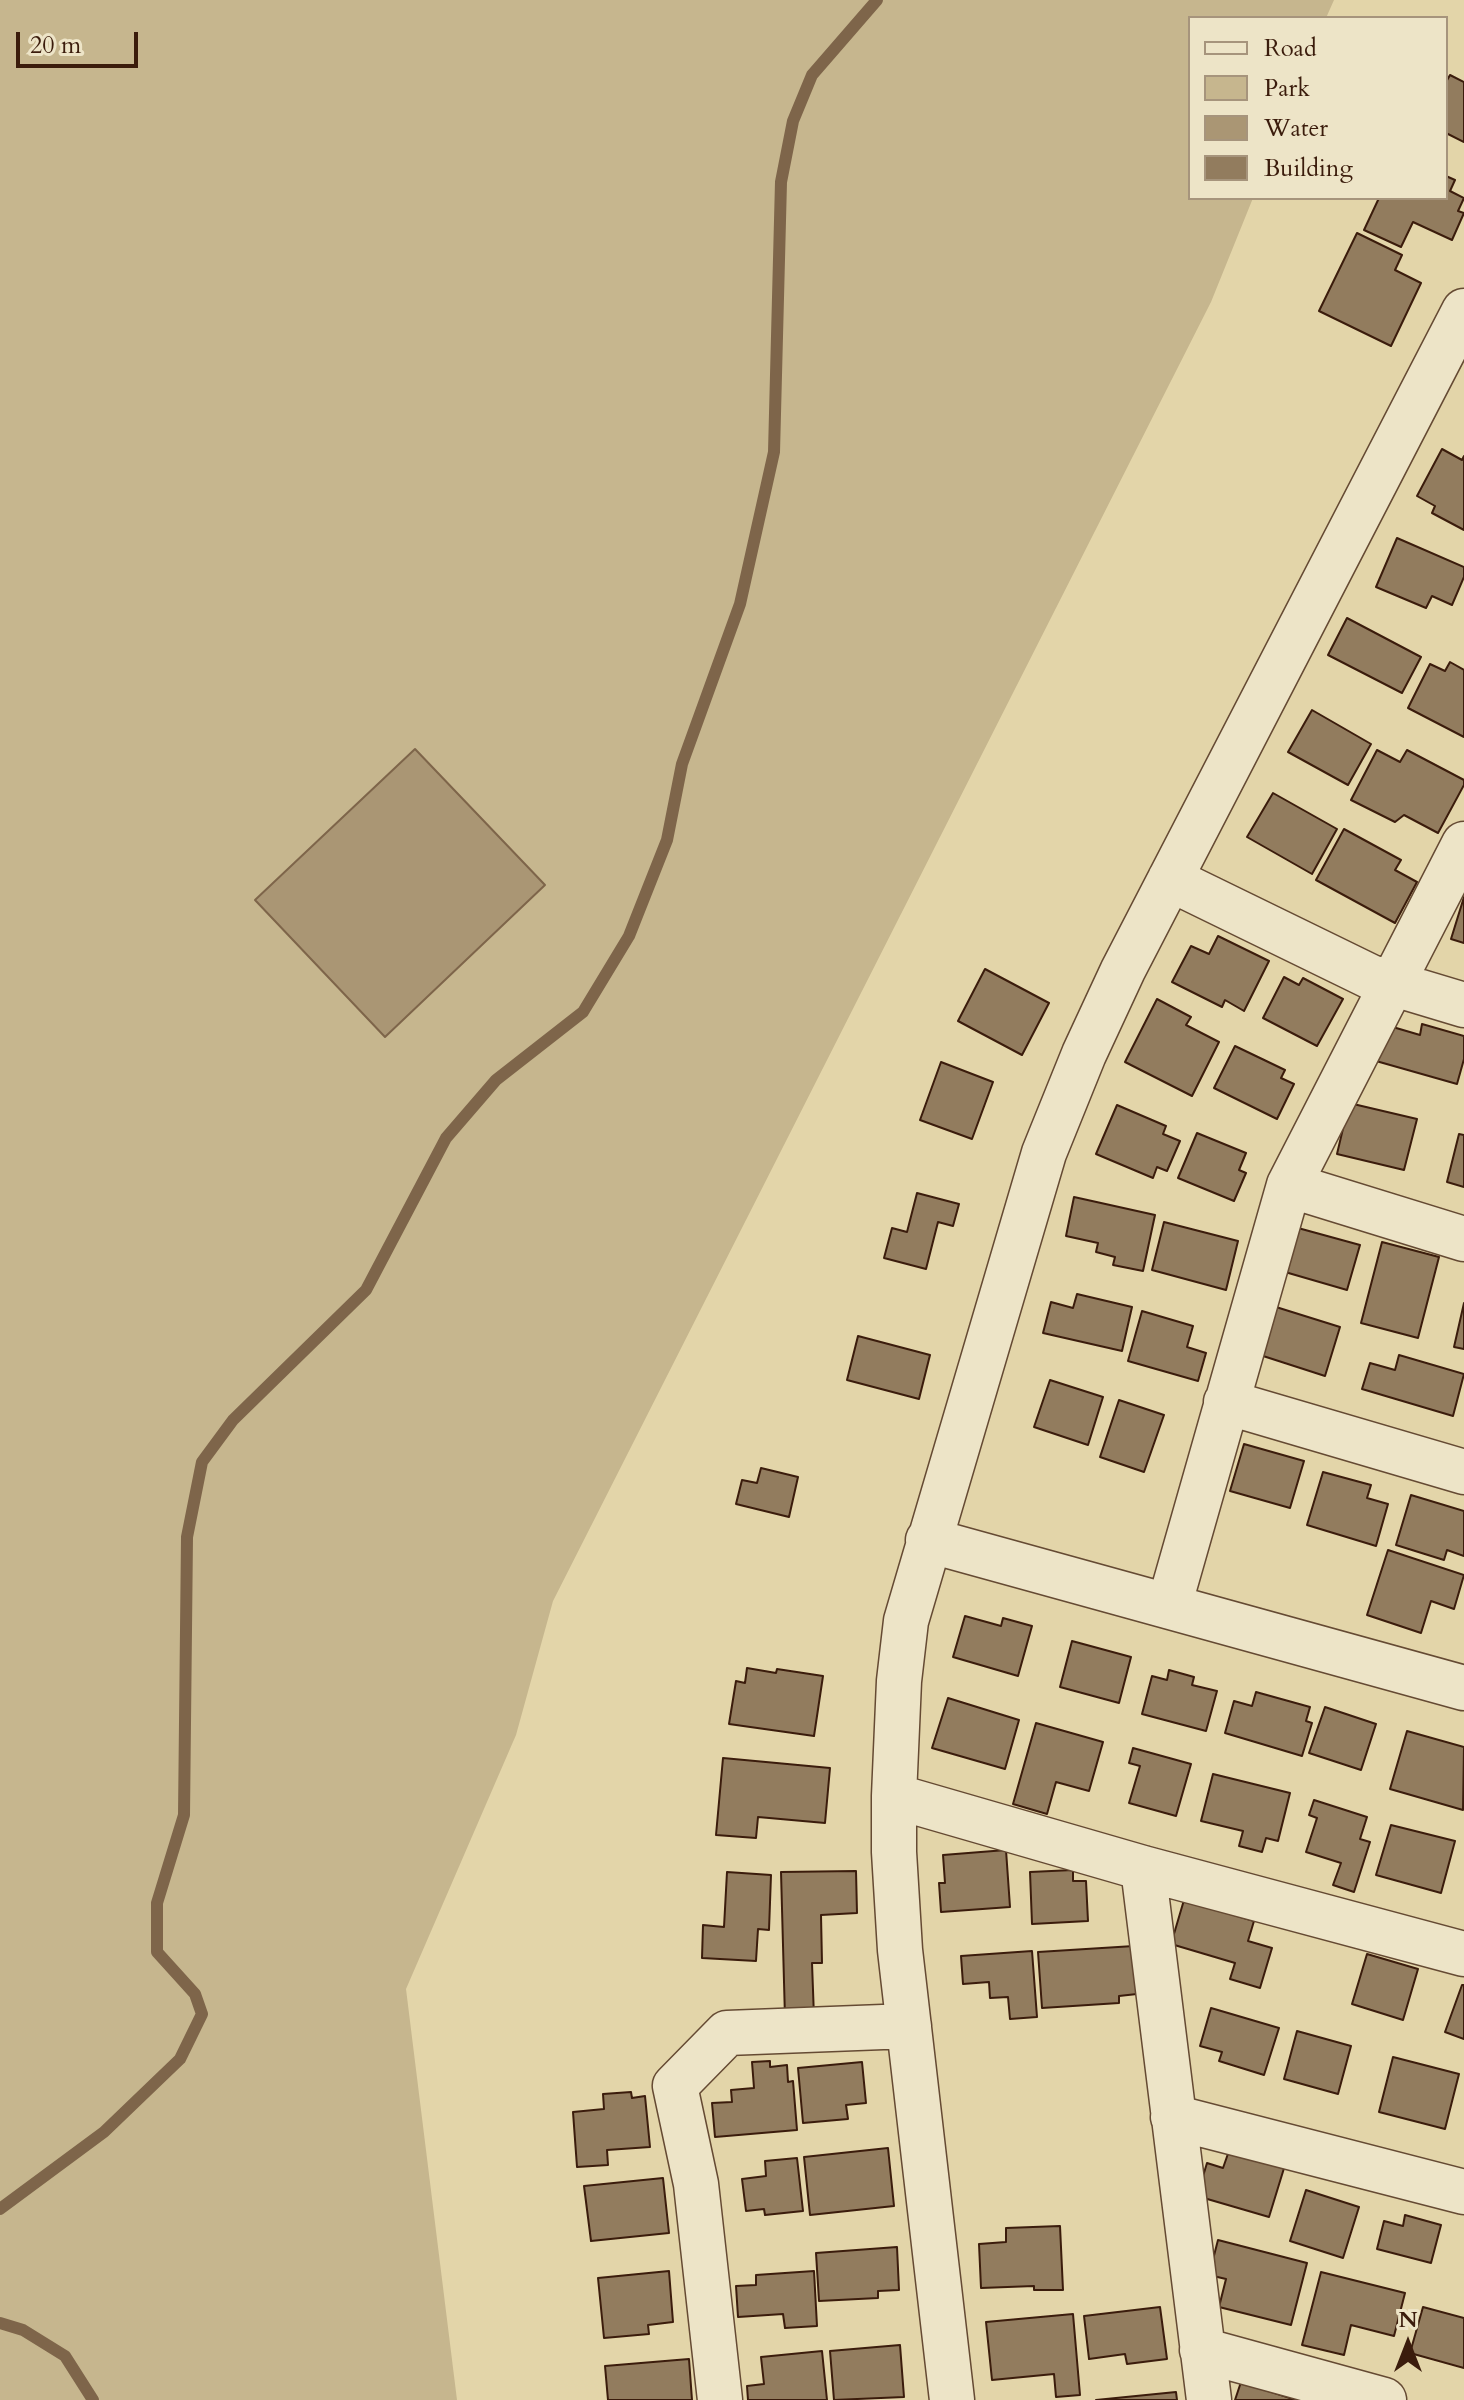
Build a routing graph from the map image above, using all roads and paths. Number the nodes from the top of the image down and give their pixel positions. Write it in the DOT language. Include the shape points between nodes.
graph roads {
  1 [pos="1464,311"];
  2 [pos="1464,844"];
  3 [pos="1170,879"];
  4 [pos="1392,984"];
  5 [pos="1464,1005"];
  6 [pos="1289,1185"];
  7 [pos="1464,1239"];
  8 [pos="1226,1402"];
  9 [pos="1464,1472"];
  10 [pos="928,1540"];
  11 [pos="1169,1606"];
  12 [pos="1464,1688"];
  13 [pos="894,1796"];
  14 [pos="1143,1868"];
  15 [pos="1464,1954"];
  16 [pos="909,2026"];
  17 [pos="1173,2117"];
  18 [pos="1464,2192"];
  19 [pos="1202,2350"];
  20 [pos="720,2400"];
  21 [pos="952,2400"];
  22 [pos="1209,2400"];
  23 [pos="1384,2400"];
  1 -- 3 [label="street"];
  2 -- 4 [label="street"];
  3 -- 4 [label="street" via="1325,957"];
  3 -- 10 [label="street" via="1084,1054 1044,1153"];
  4 -- 5 [label="street"];
  4 -- 6 [label="street"];
  6 -- 7 [label="street"];
  6 -- 8 [label="street"];
  8 -- 9 [label="street"];
  8 -- 11 [label="street"];
  10 -- 11 [label="street"];
  10 -- 13 [label="street" via="906,1621"];
  11 -- 12 [label="street"];
  13 -- 14 [label="street"];
  13 -- 16 [label="street" via="900,1950"];
  14 -- 15 [label="street"];
  14 -- 17 [label="street"];
  16 -- 20 [label="street" via="727,2033 675,2086 696,2184"];
  16 -- 21 [label="street"];
  17 -- 18 [label="street"];
  17 -- 19 [label="street"];
  19 -- 22 [label="street"];
  19 -- 23 [label="street"];
}
